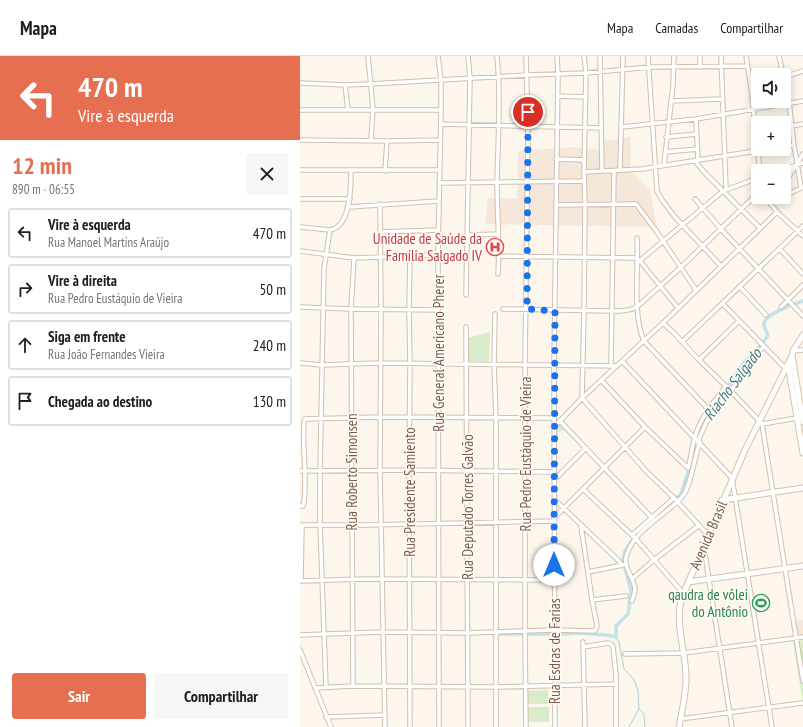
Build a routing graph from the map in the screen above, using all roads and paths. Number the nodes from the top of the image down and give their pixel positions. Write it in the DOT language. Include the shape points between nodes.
graph roads {
  1 [pos="368,56"];
  2 [pos="438,56"];
  3 [pos="468,56"];
  4 [pos="497,56"];
  5 [pos="526,56"];
  6 [pos="557,56"];
  7 [pos="584,56"];
  8 [pos="600,56"];
  9 [pos="623,56"];
  10 [pos="648,56"];
  11 [pos="674,56"];
  12 [pos="700,56"];
  13 [pos="721,56"];
  14 [pos="746,56"];
  15 [pos="779,56"];
  16 [pos="722,66"];
  17 [pos="747,66"];
  18 [pos="650,67"];
  19 [pos="673,67"];
  20 [pos="700,67"];
  21 [pos="782,68"];
  22 [pos="623,69"];
  23 [pos="601,71"];
  24 [pos="803,71"];
  25 [pos="586,73"];
  26 [pos="558,74"];
  27 [pos="528,75"];
  28 [pos="791,75"];
  29 [pos="499,77"];
  30 [pos="470,78"];
  31 [pos="441,80"];
  32 [pos="300,83"];
  33 [pos="370,84"];
  34 [pos="345,85"];
  35 [pos="751,87"];
  36 [pos="558,96"];
  37 [pos="586,97"];
  38 [pos="722,99"];
  39 [pos="670,101"];
  40 [pos="803,101"];
  41 [pos="791,102"];
  42 [pos="758,108"];
  43 [pos="790,108"];
  44 [pos="373,109"];
  45 [pos="753,109"];
  46 [pos="300,110"];
  47 [pos="348,110"];
  48 [pos="442,110"];
  49 [pos="722,114"];
  50 [pos="754,116"];
  51 [pos="696,119"];
  52 [pos="668,123"];
  53 [pos="441,124"];
  54 [pos="652,124"];
  55 [pos="803,124"];
  56 [pos="470,125"];
  57 [pos="499,125"];
  58 [pos="528,126"];
  59 [pos="792,126"];
  60 [pos="557,127"];
  61 [pos="622,127"];
  62 [pos="585,128"];
  63 [pos="601,128"];
  64 [pos="697,134"];
  65 [pos="666,137"];
  66 [pos="300,140"];
  67 [pos="440,140"];
  68 [pos="371,141"];
  69 [pos="387,141"];
  70 [pos="791,145"];
  71 [pos="794,145"];
  72 [pos="698,149"];
  73 [pos="751,151"];
  74 [pos="665,152"];
  75 [pos="803,154"];
  76 [pos="725,156"];
  77 [pos="556,159"];
  78 [pos="584,160"];
  79 [pos="697,160"];
  80 [pos="803,163"];
  81 [pos="664,165"];
  82 [pos="797,165"];
  83 [pos="656,166"];
  84 [pos="791,167"];
  85 [pos="300,170"];
  86 [pos="385,170"];
  87 [pos="439,170"];
  88 [pos="620,170"];
  89 [pos="352,171"];
  90 [pos="602,171"];
  91 [pos="614,171"];
  92 [pos="584,172"];
  93 [pos="791,174"];
  94 [pos="751,180"];
  95 [pos="556,181"];
  96 [pos="584,181"];
  97 [pos="468,182"];
  98 [pos="527,182"];
  99 [pos="439,183"];
  100 [pos="497,183"];
  101 [pos="802,188"];
  102 [pos="724,190"];
  103 [pos="791,194"];
  104 [pos="695,198"];
  105 [pos="350,199"];
  106 [pos="300,200"];
  107 [pos="751,200"];
  108 [pos="439,201"];
  109 [pos="380,204"];
  110 [pos="771,204"];
  111 [pos="556,205"];
  112 [pos="585,205"];
  113 [pos="614,205"];
  114 [pos="349,207"];
  115 [pos="702,208"];
  116 [pos="742,209"];
  117 [pos="778,212"];
  118 [pos="683,225"];
  119 [pos="803,226"];
  120 [pos="300,227"];
  121 [pos="760,228"];
  122 [pos="721,229"];
  123 [pos="330,230"];
  124 [pos="438,230"];
  125 [pos="798,231"];
  126 [pos="380,232"];
  127 [pos="498,234"];
  128 [pos="468,235"];
  129 [pos="803,236"];
  130 [pos="637,238"];
  131 [pos="664,242"];
  132 [pos="703,247"];
  133 [pos="740,247"];
  134 [pos="780,249"];
  135 [pos="300,251"];
  136 [pos="326,254"];
  137 [pos="410,256"];
  138 [pos="438,256"];
  139 [pos="499,256"];
  140 [pos="527,256"];
  141 [pos="380,257"];
  142 [pos="556,257"];
  143 [pos="584,257"];
  144 [pos="612,257"];
  145 [pos="354,258"];
  146 [pos="638,261"];
  147 [pos="721,266"];
  148 [pos="680,268"];
  149 [pos="759,268"];
  150 [pos="498,274"];
  151 [pos="803,274"];
  152 [pos="660,286"];
  153 [pos="803,286"];
  154 [pos="740,287"];
  155 [pos="696,290"];
  156 [pos="466,295"];
  157 [pos="788,300"];
  158 [pos="723,304"];
  159 [pos="300,307"];
  160 [pos="637,307"];
  161 [pos="781,307"];
  162 [pos="323,308"];
  163 [pos="678,308"];
  164 [pos="351,309"];
  165 [pos="503,309"];
  166 [pos="527,309"];
  167 [pos="381,310"];
  168 [pos="409,310"];
  169 [pos="438,310"];
  170 [pos="555,311"];
  171 [pos="584,311"];
  172 [pos="612,311"];
  173 [pos="496,314"];
  174 [pos="766,315"];
  175 [pos="803,316"];
  176 [pos="739,322"];
  177 [pos="663,323"];
  178 [pos="466,327"];
  179 [pos="803,335"];
  180 [pos="644,341"];
  181 [pos="682,342"];
  182 [pos="764,346"];
  183 [pos="803,350"];
  184 [pos="793,354"];
  185 [pos="699,360"];
  186 [pos="622,362"];
  187 [pos="300,363"];
  188 [pos="380,363"];
  189 [pos="322,364"];
  190 [pos="351,364"];
  191 [pos="410,364"];
  192 [pos="438,364"];
  193 [pos="466,364"];
  194 [pos="494,364"];
  195 [pos="525,364"];
  196 [pos="554,364"];
  197 [pos="582,365"];
  198 [pos="611,365"];
  199 [pos="617,366"];
  200 [pos="787,366"];
  201 [pos="602,381"];
  202 [pos="728,388"];
  203 [pos="582,398"];
  204 [pos="709,410"];
  205 [pos="380,417"];
  206 [pos="409,417"];
  207 [pos="438,417"];
  208 [pos="322,418"];
  209 [pos="351,418"];
  210 [pos="467,418"];
  211 [pos="496,418"];
  212 [pos="525,418"];
  213 [pos="554,418"];
  214 [pos="801,419"];
  215 [pos="560,421"];
  216 [pos="760,423"];
  217 [pos="554,427"];
  218 [pos="645,427"];
  219 [pos="697,440"];
  220 [pos="586,448"];
  221 [pos="625,448"];
  222 [pos="803,453"];
  223 [pos="605,468"];
  224 [pos="409,470"];
  225 [pos="302,471"];
  226 [pos="320,471"];
  227 [pos="351,471"];
  228 [pos="380,471"];
  229 [pos="438,471"];
  230 [pos="467,471"];
  231 [pos="495,471"];
  232 [pos="525,472"];
  233 [pos="554,472"];
  234 [pos="732,478"];
  235 [pos="554,480"];
  236 [pos="803,488"];
  237 [pos="584,489"];
  238 [pos="772,492"];
  239 [pos="734,498"];
  240 [pos="675,499"];
  241 [pos="554,500"];
  242 [pos="722,500"];
  243 [pos="300,506"];
  244 [pos="563,509"];
  245 [pos="652,518"];
  246 [pos="554,520"];
  247 [pos="496,523"];
  248 [pos="525,523"];
  249 [pos="320,524"];
  250 [pos="409,524"];
  251 [pos="438,524"];
  252 [pos="468,524"];
  253 [pos="301,525"];
  254 [pos="352,525"];
  255 [pos="380,525"];
  256 [pos="581,526"];
  257 [pos="698,526"];
  258 [pos="708,535"];
  259 [pos="634,537"];
  260 [pos="704,544"];
  261 [pos="654,560"];
  262 [pos="803,566"];
  263 [pos="785,568"];
  264 [pos="588,572"];
  265 [pos="748,573"];
  266 [pos="633,578"];
  267 [pos="352,579"];
  268 [pos="381,579"];
  269 [pos="410,579"];
  270 [pos="438,579"];
  271 [pos="468,579"];
  272 [pos="496,579"];
  273 [pos="525,579"];
  274 [pos="709,579"];
  275 [pos="554,580"];
  276 [pos="300,581"];
  277 [pos="322,581"];
  278 [pos="688,582"];
  279 [pos="683,593"];
  280 [pos="626,596"];
  281 [pos="592,600"];
  282 [pos="632,601"];
  283 [pos="495,631"];
  284 [pos="382,632"];
  285 [pos="410,632"];
  286 [pos="439,632"];
  287 [pos="555,632"];
  288 [pos="323,633"];
  289 [pos="352,633"];
  290 [pos="467,633"];
  291 [pos="525,633"];
  292 [pos="300,635"];
  293 [pos="803,637"];
  294 [pos="796,638"];
  295 [pos="759,643"];
  296 [pos="720,649"];
  297 [pos="300,650"];
  298 [pos="684,653"];
  299 [pos="625,654"];
  300 [pos="803,681"];
  301 [pos="616,684"];
  302 [pos="584,685"];
  303 [pos="353,686"];
  304 [pos="438,686"];
  305 [pos="526,686"];
  306 [pos="554,686"];
  307 [pos="326,687"];
  308 [pos="384,687"];
  309 [pos="410,687"];
  310 [pos="467,687"];
  311 [pos="496,687"];
  312 [pos="315,688"];
  313 [pos="803,703"];
  314 [pos="770,707"];
  315 [pos="730,714"];
  316 [pos="384,715"];
  317 [pos="326,717"];
  318 [pos="680,719"];
  319 [pos="329,726"];
  320 [pos="385,727"];
  321 [pos="410,727"];
  322 [pos="439,727"];
  323 [pos="468,727"];
  324 [pos="496,727"];
  325 [pos="526,727"];
  326 [pos="555,727"];
  327 [pos="585,727"];
  328 [pos="616,727"];
  329 [pos="679,727"];
  330 [pos="732,727"];
  331 [pos="772,727"];
  1 -- 33 [label="street"];
  2 -- 31 [label="street, Rua General Americano Pherer"];
  3 -- 30 [label="street"];
  4 -- 29 [label="street"];
  5 -- 27 [label="street, Rua Pedro Eustáquio de Vieira"];
  6 -- 26 [label="street, Rua Esdras de Farias"];
  7 -- 25 [label="street"];
  8 -- 23 [label="street"];
  9 -- 22 [label="street"];
  10 -- 18 [label="street"];
  11 -- 19 [label="street"];
  12 -- 20 [label="street"];
  13 -- 16 [label="street"];
  14 -- 17 [label="street"];
  15 -- 21 [label="street"];
  16 -- 17 [label="street"];
  16 -- 20 [label="street"];
  16 -- 38 [label="street"];
  17 -- 35 [label="street"];
  18 -- 19 [label="street"];
  18 -- 22 [label="street"];
  18 -- 54 [label="street"];
  19 -- 20 [label="street"];
  19 -- 39 [label="street"];
  22 -- 23 [label="street"];
  22 -- 61 [label="street"];
  23 -- 25 [label="street"];
  23 -- 63 [label="street"];
  24 -- 28 [label="street"];
  25 -- 26 [label="street"];
  25 -- 37 [label="street"];
  26 -- 27 [label="street"];
  26 -- 36 [label="street, Rua Esdras de Farias"];
  27 -- 29 [label="street"];
  27 -- 58 [label="street, Rua Pedro Eustáquio de Vieira"];
  29 -- 30 [label="street"];
  29 -- 57 [label="street"];
  30 -- 31 [label="street"];
  30 -- 56 [label="street"];
  31 -- 33 [label="street"];
  31 -- 48 [label="street, Rua General Americano Pherer"];
  32 -- 34 [label="street"];
  33 -- 34 [label="street"];
  33 -- 44 [label="street"];
  34 -- 47 [label="street"];
  36 -- 37 [label="street"];
  36 -- 60 [label="street, Rua Esdras de Farias"];
  37 -- 62 [label="street"];
  38 -- 39 [label="street"];
  38 -- 49 [label="street"];
  39 -- 52 [label="street"];
  40 -- 41 [label="street"];
  42 -- 45 [label="street"];
  43 -- 59 [label="street"];
  44 -- 47 [label="street"];
  44 -- 48 [label="street"];
  44 -- 68 [label="street"];
  45 -- 49 [label="street"];
  45 -- 50 [label="street"];
  46 -- 47 [label="street"];
  48 -- 53 [label="street, Rua General Americano Pherer"];
  49 -- 51 [label="street"];
  49 -- 76 [label="street"];
  51 -- 52 [label="street"];
  51 -- 64 [label="street"];
  52 -- 54 [label="street"];
  52 -- 65 [label="street"];
  53 -- 56 [label="street"];
  53 -- 67 [label="street, Rua General Americano Pherer"];
  54 -- 61 [label="street"];
  54 -- 83 [label="street"];
  55 -- 59 [label="street"];
  56 -- 57 [label="street"];
  56 -- 97 [label="street"];
  57 -- 58 [label="street"];
  57 -- 100 [label="street"];
  58 -- 60 [label="street"];
  58 -- 98 [label="street, Rua Pedro Eustáquio de Vieira"];
  59 -- 71 [label="street"];
  60 -- 62 [label="street"];
  60 -- 77 [label="street, Rua Esdras de Farias"];
  61 -- 88 [label="street"];
  62 -- 63 [label="street"];
  62 -- 78 [label="street"];
  63 -- 90 [label="street"];
  64 -- 65 [label="street"];
  64 -- 72 [label="street"];
  65 -- 74 [label="street"];
  66 -- 68 [label="street"];
  67 -- 69 [label="street"];
  67 -- 87 [label="street, Rua General Americano Pherer"];
  68 -- 69 [label="street"];
  69 -- 86 [label="street"];
  70 -- 71 [label="street"];
  71 -- 82 [label="street"];
  72 -- 74 [label="street"];
  72 -- 79 [label="street"];
  73 -- 76 [label="street"];
  74 -- 81 [label="street"];
  75 -- 82 [label="street"];
  76 -- 79 [label="street"];
  76 -- 102 [label="street"];
  77 -- 78 [label="street"];
  77 -- 95 [label="street, Rua Esdras de Farias"];
  78 -- 92 [label="street"];
  79 -- 81 [label="street"];
  79 -- 102 [label="street" via="704,172"];
  80 -- 82 [label="street"];
  81 -- 83 [label="street"];
  82 -- 84 [label="street"];
  82 -- 93 [label="street"];
  82 -- 101 [label="street"];
  83 -- 88 [label="street"];
  83 -- 118 [label="street" via="656,188 659,195"];
  85 -- 89 [label="street"];
  86 -- 87 [label="street"];
  86 -- 89 [label="street"];
  87 -- 99 [label="street, Rua General Americano Pherer"];
  88 -- 91 [label="street"];
  89 -- 105 [label="street"];
  90 -- 91 [label="street"];
  90 -- 92 [label="street"];
  91 -- 113 [label="street"];
  92 -- 96 [label="street"];
  94 -- 102 [label="street"];
  95 -- 96 [label="street"];
  95 -- 98 [label="street"];
  95 -- 111 [label="street, Rua Esdras de Farias"];
  96 -- 112 [label="street"];
  97 -- 99 [label="street"];
  97 -- 100 [label="street"];
  97 -- 128 [label="street"];
  98 -- 100 [label="street"];
  98 -- 140 [label="street, Rua Pedro Eustáquio de Vieira"];
  99 -- 108 [label="street, Rua General Americano Pherer"];
  100 -- 127 [label="street"];
  101 -- 103 [label="street"];
  102 -- 115 [label="street"];
  102 -- 116 [label="street"];
  104 -- 115 [label="street"];
  105 -- 106 [label="street"];
  105 -- 114 [label="street"];
  107 -- 116 [label="street"];
  108 -- 109 [label="street"];
  108 -- 124 [label="street, Rua General Americano Pherer"];
  109 -- 114 [label="street"];
  109 -- 126 [label="street"];
  110 -- 117 [label="street"];
  111 -- 112 [label="street"];
  111 -- 142 [label="street, Rua Esdras de Farias"];
  112 -- 113 [label="street"];
  112 -- 143 [label="street"];
  113 -- 131 [label="street" via="636,204"];
  113 -- 144 [label="street"];
  114 -- 123 [label="street" via="338,226"];
  115 -- 118 [label="street"];
  115 -- 122 [label="street"];
  116 -- 121 [label="street"];
  116 -- 122 [label="street"];
  117 -- 121 [label="street"];
  117 -- 125 [label="street"];
  118 -- 131 [label="street"];
  118 -- 132 [label="street"];
  119 -- 125 [label="street"];
  120 -- 123 [label="street"];
  121 -- 133 [label="street"];
  122 -- 132 [label="street"];
  122 -- 133 [label="street"];
  123 -- 136 [label="street"];
  124 -- 126 [label="street"];
  124 -- 138 [label="street, Rua General Americano Pherer"];
  125 -- 129 [label="street"];
  125 -- 134 [label="street"];
  126 -- 141 [label="street"];
  127 -- 128 [label="street"];
  127 -- 139 [label="street"];
  128 -- 156 [label="street"];
  130 -- 146 [label="street"];
  131 -- 146 [label="street"];
  131 -- 148 [label="street"];
  132 -- 147 [label="street"];
  132 -- 148 [label="street"];
  133 -- 147 [label="street"];
  133 -- 149 [label="street"];
  134 -- 149 [label="street"];
  134 -- 151 [label="street"];
  135 -- 136 [label="street"];
  136 -- 145 [label="street"];
  136 -- 162 [label="street"];
  137 -- 138 [label="street"];
  137 -- 141 [label="street"];
  137 -- 168 [label="street, Rua Presidente Samiento"];
  138 -- 169 [label="street, Rua General Americano Pherer"];
  139 -- 140 [label="street"];
  139 -- 150 [label="street"];
  140 -- 142 [label="street"];
  140 -- 166 [label="street, Rua Pedro Eustáquio de Vieira"];
  141 -- 145 [label="street"];
  141 -- 167 [label="street"];
  142 -- 143 [label="street"];
  142 -- 170 [label="street, Rua Esdras de Farias"];
  143 -- 144 [label="street"];
  143 -- 171 [label="street"];
  144 -- 146 [label="street"];
  144 -- 172 [label="street"];
  145 -- 164 [label="street, Rua Roberto Simonsen"];
  146 -- 152 [label="street"];
  146 -- 160 [label="street"];
  147 -- 155 [label="street"];
  148 -- 152 [label="street"];
  148 -- 155 [label="street"];
  149 -- 154 [label="street"];
  149 -- 157 [label="street"];
  152 -- 160 [label="street"];
  152 -- 163 [label="street"];
  153 -- 157 [label="street"];
  154 -- 158 [label="street"];
  154 -- 174 [label="street"];
  155 -- 163 [label="street"];
  157 -- 161 [label="street"];
  157 -- 175 [label="street"];
  158 -- 176 [label="street"];
  158 -- 181 [label="street"];
  159 -- 162 [label="street"];
  160 -- 172 [label="street" via="625,311"];
  160 -- 180 [label="street"];
  162 -- 164 [label="street"];
  162 -- 189 [label="street"];
  163 -- 177 [label="street"];
  164 -- 167 [label="street"];
  164 -- 190 [label="street, Rua Roberto Simonsen"];
  165 -- 166 [label="street"];
  166 -- 170 [label="street"];
  166 -- 195 [label="street, Rua Pedro Eustáquio de Vieira"];
  167 -- 168 [label="street"];
  167 -- 188 [label="street"];
  168 -- 169 [label="street"];
  168 -- 191 [label="street, Rua Presidente Samiento"];
  169 -- 192 [label="street, Rua General Americano Pherer"];
  170 -- 171 [label="street"];
  170 -- 196 [label="street, Rua Esdras de Farias"];
  171 -- 172 [label="street"];
  171 -- 197 [label="street"];
  172 -- 198 [label="street"];
  173 -- 194 [label="street"];
  176 -- 182 [label="street"];
  176 -- 185 [label="street"];
  177 -- 180 [label="street"];
  177 -- 181 [label="street"];
  178 -- 193 [label="street, Rua Deputado Torres Galvão"];
  179 -- 184 [label="street, Avenida Brasil"];
  180 -- 186 [label="street"];
  180 -- 204 [label="street"];
  181 -- 185 [label="street"];
  182 -- 200 [label="street"];
  182 -- 202 [label="street" via="738,382"];
  183 -- 184 [label="street"];
  184 -- 200 [label="street, Avenida Brasil"];
  184 -- 214 [label="street"];
  185 -- 202 [label="street"];
  186 -- 199 [label="street"];
  186 -- 219 [label="street"];
  187 -- 189 [label="street"];
  188 -- 190 [label="street"];
  188 -- 191 [label="street"];
  188 -- 205 [label="street"];
  189 -- 190 [label="street"];
  189 -- 208 [label="street"];
  190 -- 209 [label="street, Rua Roberto Simonsen"];
  191 -- 192 [label="street"];
  191 -- 206 [label="street, Rua Presidente Samiento"];
  192 -- 193 [label="street"];
  192 -- 207 [label="street, Rua General Americano Pherer"];
  193 -- 194 [label="street"];
  193 -- 210 [label="street, Rua Deputado Torres Galvão"];
  194 -- 195 [label="street"];
  194 -- 211 [label="street"];
  195 -- 196 [label="street"];
  195 -- 212 [label="street, Rua Pedro Eustáquio de Vieira"];
  196 -- 197 [label="street"];
  196 -- 213 [label="street, Rua Esdras de Farias"];
  197 -- 198 [label="street"];
  197 -- 203 [label="street"];
  198 -- 199 [label="street"];
  199 -- 201 [label="street"];
  200 -- 214 [label="street"];
  200 -- 216 [label="street, Avenida Brasil"];
  201 -- 203 [label="street"];
  201 -- 218 [label="street"];
  202 -- 204 [label="street"];
  202 -- 216 [label="street"];
  202 -- 219 [label="street"];
  203 -- 215 [label="street"];
  203 -- 221 [label="street"];
  204 -- 219 [label="street" via="701,423"];
  205 -- 206 [label="street"];
  205 -- 209 [label="street"];
  205 -- 228 [label="street"];
  206 -- 207 [label="street"];
  206 -- 224 [label="street, Rua Presidente Samiento"];
  207 -- 210 [label="street"];
  207 -- 229 [label="street, Rua General Americano Pherer"];
  208 -- 209 [label="street"];
  208 -- 225 [label="street" via="303,421"];
  208 -- 226 [label="street"];
  209 -- 227 [label="street, Rua Roberto Simonsen"];
  210 -- 211 [label="street"];
  210 -- 230 [label="street, Rua Deputado Torres Galvão"];
  211 -- 212 [label="street"];
  211 -- 231 [label="street"];
  212 -- 213 [label="street"];
  212 -- 232 [label="street, Rua Pedro Eustáquio de Vieira"];
  213 -- 217 [label="street, Rua Esdras de Farias"];
  214 -- 216 [label="street"];
  214 -- 222 [label="street"];
  215 -- 217 [label="street"];
  215 -- 220 [label="street"];
  216 -- 234 [label="street, Avenida Brasil"];
  216 -- 238 [label="street"];
  217 -- 233 [label="street, Rua Esdras de Farias"];
  218 -- 219 [label="street" via="688,468"];
  218 -- 221 [label="street"];
  219 -- 234 [label="street"];
  219 -- 240 [label="street" via="684,494"];
  220 -- 223 [label="street"];
  220 -- 235 [label="street"];
  221 -- 223 [label="street"];
  221 -- 240 [label="street"];
  223 -- 237 [label="street"];
  223 -- 245 [label="street"];
  224 -- 228 [label="street"];
  224 -- 229 [label="street"];
  224 -- 250 [label="street, Rua Presidente Samiento"];
  225 -- 226 [label="street"];
  225 -- 243 [label="street" via="304,504"];
  226 -- 227 [label="street"];
  226 -- 249 [label="street"];
  227 -- 228 [label="street"];
  227 -- 254 [label="street, Rua Roberto Simonsen"];
  228 -- 255 [label="street"];
  229 -- 230 [label="street"];
  229 -- 251 [label="street, Rua General Americano Pherer"];
  230 -- 231 [label="street"];
  230 -- 252 [label="street, Rua Deputado Torres Galvão"];
  231 -- 232 [label="street"];
  231 -- 247 [label="street"];
  232 -- 233 [label="street"];
  232 -- 248 [label="street, Rua Pedro Eustáquio de Vieira"];
  233 -- 235 [label="street, Rua Esdras de Farias"];
  234 -- 239 [label="street"];
  234 -- 242 [label="street, Avenida Brasil"];
  235 -- 241 [label="street, Rua Esdras de Farias"];
  236 -- 238 [label="street"];
  237 -- 244 [label="street"];
  237 -- 259 [label="street"];
  238 -- 239 [label="street"];
  238 -- 263 [label="street"];
  239 -- 242 [label="street"];
  239 -- 265 [label="street"];
  240 -- 245 [label="street"];
  240 -- 257 [label="street"];
  240 -- 259 [label="street"];
  241 -- 244 [label="street"];
  241 -- 246 [label="street, Rua Esdras de Farias"];
  242 -- 258 [label="street, Avenida Brasil"];
  244 -- 246 [label="street"];
  244 -- 256 [label="street"];
  245 -- 259 [label="street"];
  246 -- 248 [label="street"];
  246 -- 275 [label="street, Rua Esdras de Farias"];
  247 -- 248 [label="street"];
  247 -- 252 [label="street"];
  247 -- 272 [label="street"];
  248 -- 273 [label="street, Rua Pedro Eustáquio de Vieira"];
  249 -- 253 [label="street"];
  249 -- 254 [label="street"];
  249 -- 277 [label="street"];
  250 -- 251 [label="street"];
  250 -- 255 [label="street"];
  250 -- 269 [label="street, Rua Presidente Samiento"];
  251 -- 252 [label="street"];
  251 -- 270 [label="street, Rua General Americano Pherer"];
  252 -- 271 [label="street, Rua Deputado Torres Galvão"];
  253 -- 276 [label="street"];
  254 -- 255 [label="street"];
  254 -- 267 [label="street, Rua Roberto Simonsen"];
  255 -- 268 [label="street"];
  256 -- 264 [label="street"];
  256 -- 264 [label="street" via="623,565"];
  257 -- 258 [label="street"];
  257 -- 261 [label="street"];
  258 -- 260 [label="street, Avenida Brasil"];
  259 -- 261 [label="street"];
  259 -- 266 [label="street" via="626,558 627,568"];
  260 -- 274 [label="street"];
  260 -- 278 [label="street, Avenida Brasil"];
  261 -- 266 [label="street"];
  261 -- 279 [label="street"];
  262 -- 263 [label="street"];
  263 -- 265 [label="street"];
  263 -- 294 [label="street"];
  264 -- 281 [label="street"];
  265 -- 274 [label="street"];
  265 -- 295 [label="street"];
  266 -- 282 [label="street" via="635,590"];
  267 -- 268 [label="street"];
  267 -- 277 [label="street"];
  267 -- 289 [label="street, Rua Roberto Simonsen"];
  268 -- 269 [label="street"];
  268 -- 284 [label="street"];
  269 -- 270 [label="street"];
  269 -- 285 [label="street, Rua Presidente Samiento"];
  270 -- 271 [label="street"];
  270 -- 286 [label="street, Rua General Americano Pherer"];
  271 -- 272 [label="street"];
  271 -- 290 [label="street, Rua Deputado Torres Galvão"];
  272 -- 273 [label="street"];
  272 -- 283 [label="street"];
  273 -- 275 [label="street"];
  273 -- 291 [label="street, Rua Pedro Eustáquio de Vieira"];
  274 -- 278 [label="street"];
  274 -- 296 [label="street"];
  275 -- 287 [label="street, Rua Esdras de Farias"];
  276 -- 277 [label="street"];
  277 -- 288 [label="street"];
  278 -- 279 [label="street, Avenida Brasil"];
  279 -- 298 [label="street, Avenida Brasil" via="679,615"];
  280 -- 281 [label="street"];
  281 -- 287 [label="street" via="597,626 594,631"];
  283 -- 290 [label="street"];
  283 -- 291 [label="street"];
  283 -- 311 [label="street"];
  284 -- 285 [label="street"];
  284 -- 289 [label="street"];
  284 -- 308 [label="street"];
  285 -- 286 [label="street"];
  285 -- 309 [label="street, Rua Presidente Samiento"];
  286 -- 290 [label="street"];
  286 -- 304 [label="street, Rua General Americano Pherer"];
  287 -- 291 [label="street"];
  287 -- 306 [label="street, Rua Esdras de Farias"];
  288 -- 289 [label="street"];
  288 -- 292 [label="street"];
  288 -- 307 [label="street"];
  289 -- 303 [label="street, Rua Roberto Simonsen"];
  290 -- 310 [label="street, Rua Deputado Torres Galvão"];
  291 -- 305 [label="street, Rua Pedro Eustáquio de Vieira"];
  293 -- 294 [label="street"];
  294 -- 295 [label="street"];
  294 -- 300 [label="street"];
  295 -- 296 [label="street"];
  295 -- 314 [label="street"];
  296 -- 298 [label="street"];
  296 -- 315 [label="street"];
  297 -- 312 [label="street"];
  298 -- 299 [label="street"];
  298 -- 318 [label="street, Avenida Brasil" via="686,678"];
  301 -- 302 [label="street"];
  301 -- 302 [label="street" via="614,650 608,643 583,644"];
  301 -- 328 [label="street"];
  302 -- 306 [label="street"];
  302 -- 327 [label="street"];
  303 -- 307 [label="street"];
  303 -- 308 [label="street"];
  304 -- 309 [label="street"];
  304 -- 310 [label="street"];
  304 -- 322 [label="street, Rua General Americano Pherer"];
  305 -- 306 [label="street"];
  305 -- 311 [label="street"];
  305 -- 325 [label="street, Rua Pedro Eustáquio de Vieira"];
  306 -- 326 [label="street, Rua Esdras de Farias"];
  307 -- 312 [label="street"];
  308 -- 309 [label="street"];
  308 -- 316 [label="street"];
  309 -- 321 [label="street, Rua Presidente Samiento"];
  310 -- 311 [label="street"];
  310 -- 323 [label="street, Rua Deputado Torres Galvão"];
  311 -- 324 [label="street"];
  312 -- 317 [label="street"];
  313 -- 314 [label="street"];
  314 -- 315 [label="street"];
  314 -- 331 [label="street"];
  315 -- 318 [label="street"];
  315 -- 330 [label="street"];
  316 -- 317 [label="street"];
  316 -- 320 [label="street"];
  317 -- 319 [label="street"];
  318 -- 329 [label="street, Avenida Brasil"];
}
